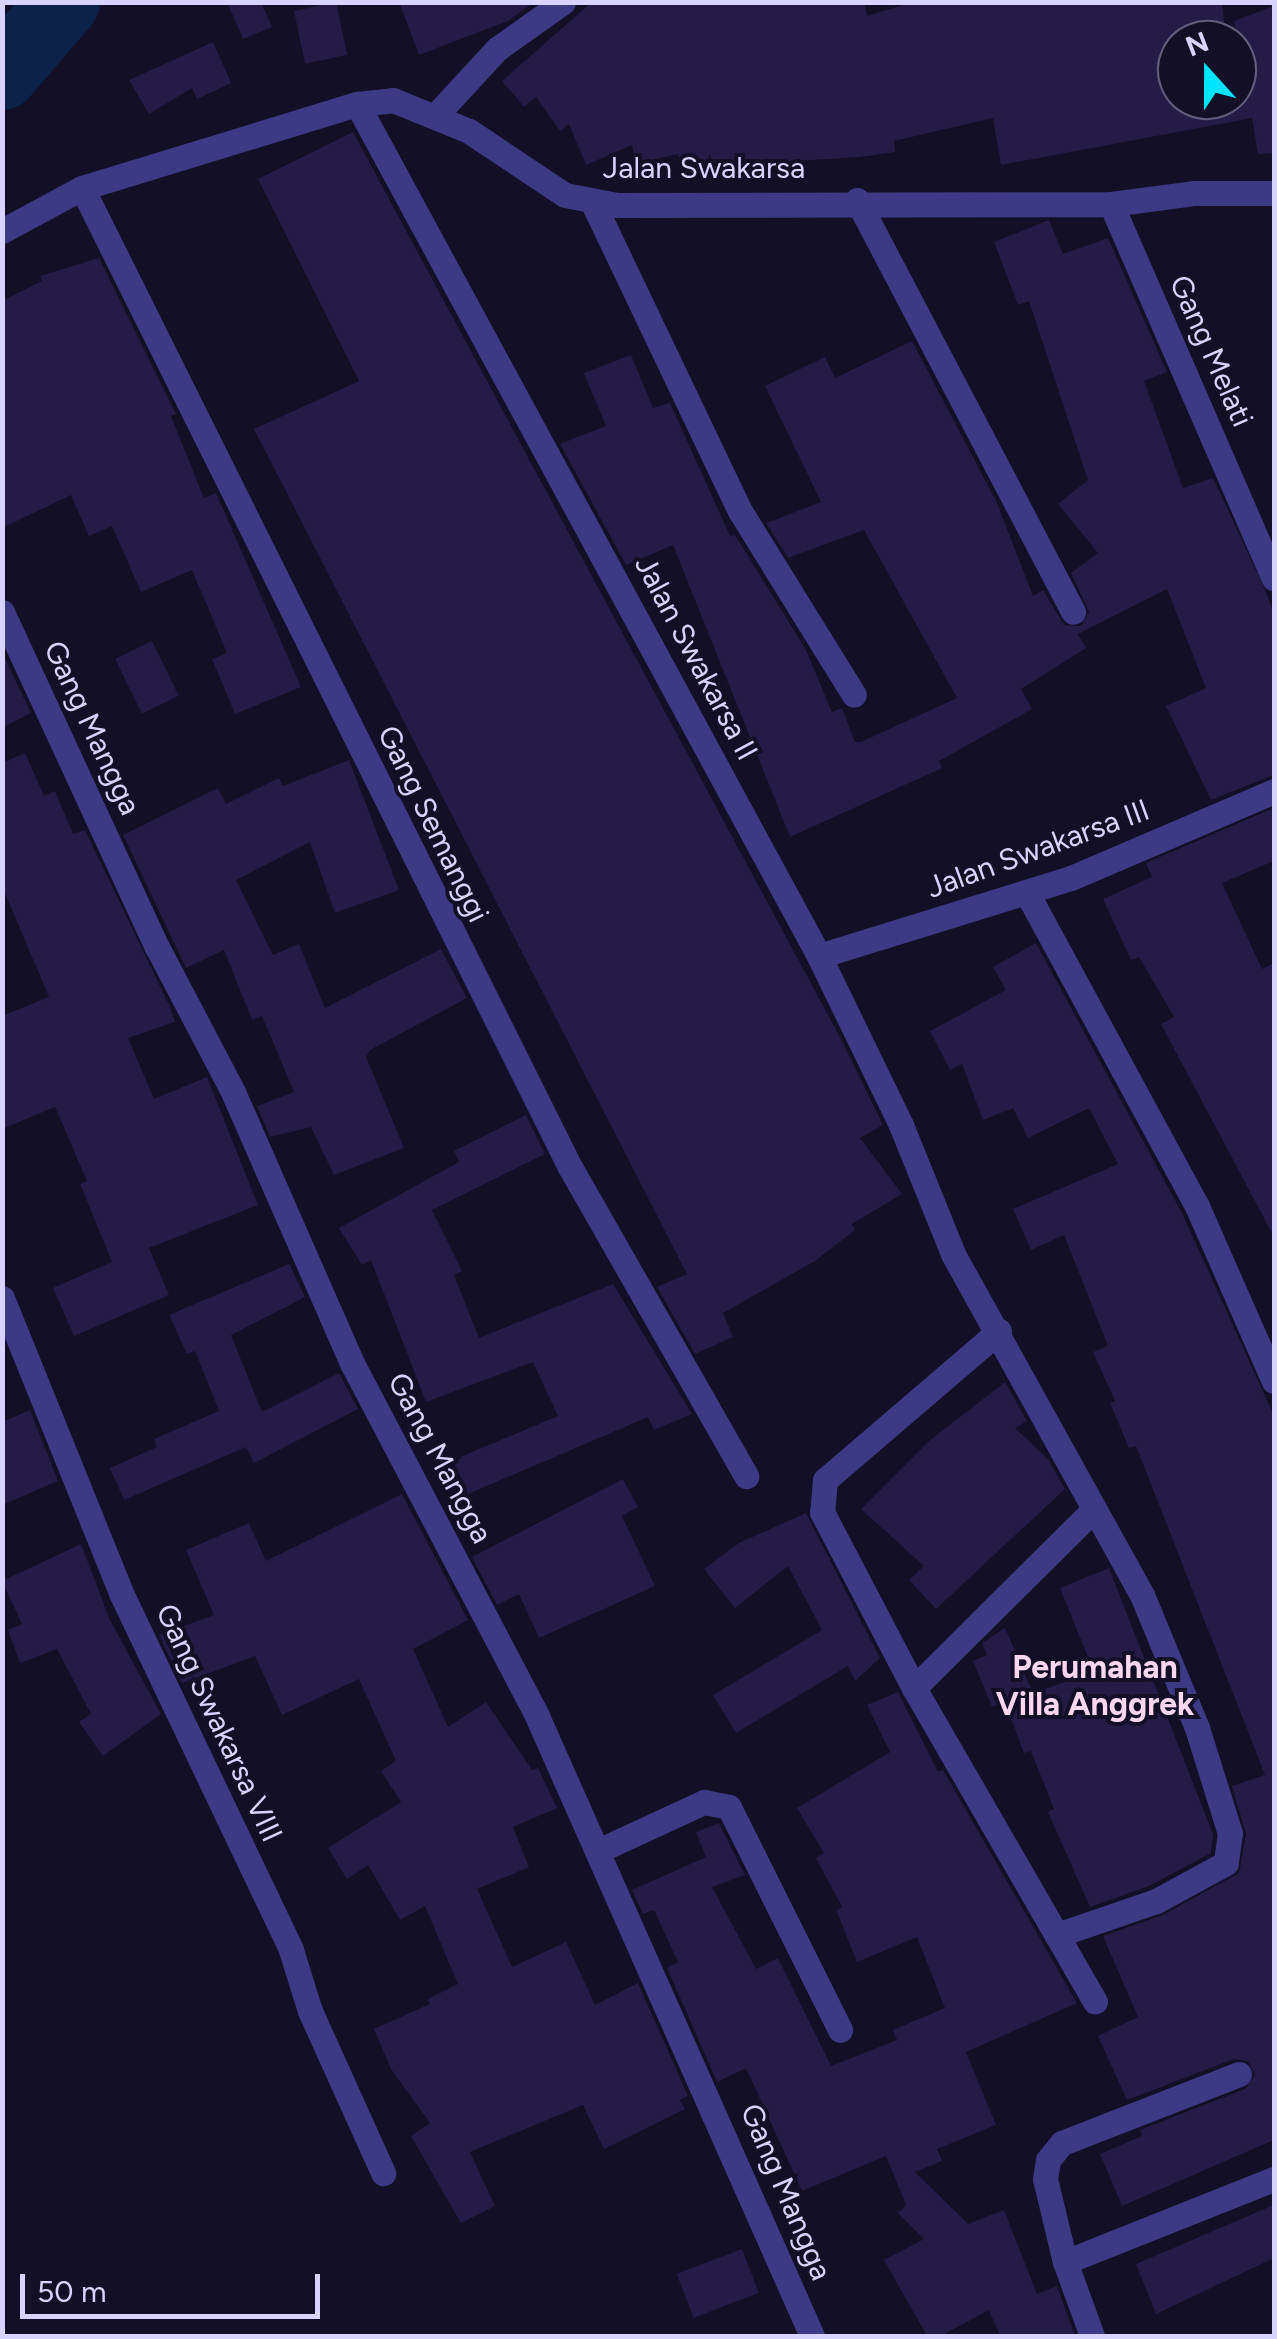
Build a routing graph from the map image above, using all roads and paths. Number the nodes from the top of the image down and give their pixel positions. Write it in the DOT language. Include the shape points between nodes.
graph roads {
  1 [pos="563,2"];
  2 [pos="358,104"];
  3 [pos="437,114"];
  4 [pos="82,188"];
  5 [pos="1274,194"];
  6 [pos="857,200"];
  7 [pos="592,201"];
  8 [pos="1111,204"];
  9 [pos="2,232"];
  10 [pos="1274,578"];
  11 [pos="2,612"];
  12 [pos="1073,612"];
  13 [pos="854,696"];
  14 [pos="1274,791"];
  15 [pos="1026,894"];
  16 [pos="819,956"];
  17 [pos="2,1298"];
  18 [pos="999,1330"];
  19 [pos="1273,1372"];
  20 [pos="746,1476"];
  21 [pos="1094,1508"];
  22 [pos="914,1688"];
  23 [pos="600,1850"];
  24 [pos="1057,1936"];
  25 [pos="1095,2002"];
  26 [pos="840,2030"];
  27 [pos="1238,2074"];
  28 [pos="383,2173"];
  29 [pos="1274,2179"];
  30 [pos="1065,2262"];
  31 [pos="812,2336"];
  32 [pos="1092,2336"];
  1 -- 3 [label="street" via="497,49"];
  2 -- 3 [label="street, Jalan Swakarsa" via="393,100"];
  2 -- 4 [label="street, Jalan Swakarsa"];
  2 -- 16 [label="street, Jalan Swakarsa II"];
  3 -- 7 [label="street, Jalan Swakarsa" via="520,171"];
  4 -- 9 [label="street, Jalan Swakarsa"];
  4 -- 20 [label="street, Gang Semanggi" via="450,936 570,1168"];
  5 -- 8 [label="street, Jalan Swakarsa" via="1195,193"];
  6 -- 7 [label="street, Jalan Swakarsa"];
  6 -- 8 [label="street, Jalan Swakarsa"];
  6 -- 12 [label="street"];
  7 -- 13 [label="street" via="740,511"];
  8 -- 10 [label="street, Gang Melati"];
  11 -- 23 [label="street, Gang Mangga" via="157,947 233,1092 353,1365"];
  14 -- 15 [label="street, Jalan Swakarsa III"];
  15 -- 16 [label="street, Jalan Swakarsa III"];
  15 -- 19 [label="street" via="1197,1206"];
  16 -- 18 [label="street, Jalan Swakarsa II" via="901,1125 953,1254"];
  17 -- 28 [label="street, Gang Swakarsa VIII" via="122,1595 291,1950 310,2010"];
  18 -- 21 [label="street, Jalan Swakarsa II"];
  18 -- 22 [label="street" via="825,1480 821,1493 834,1542"];
  21 -- 22 [label="street"];
  21 -- 24 [label="street, Jalan Swakarsa II" via="1142,1595 1196,1728 1230,1848 1226,1863 1210,1877"];
  22 -- 24 [label="street"];
  23 -- 26 [label="street" via="704,1802 729,1807"];
  23 -- 31 [label="street, Gang Mangga"];
  24 -- 25 [label="street"];
  27 -- 30 [label="street" via="1053,2151 1045,2178"];
  29 -- 30 [label="street"];
  30 -- 32 [label="street"];
}
